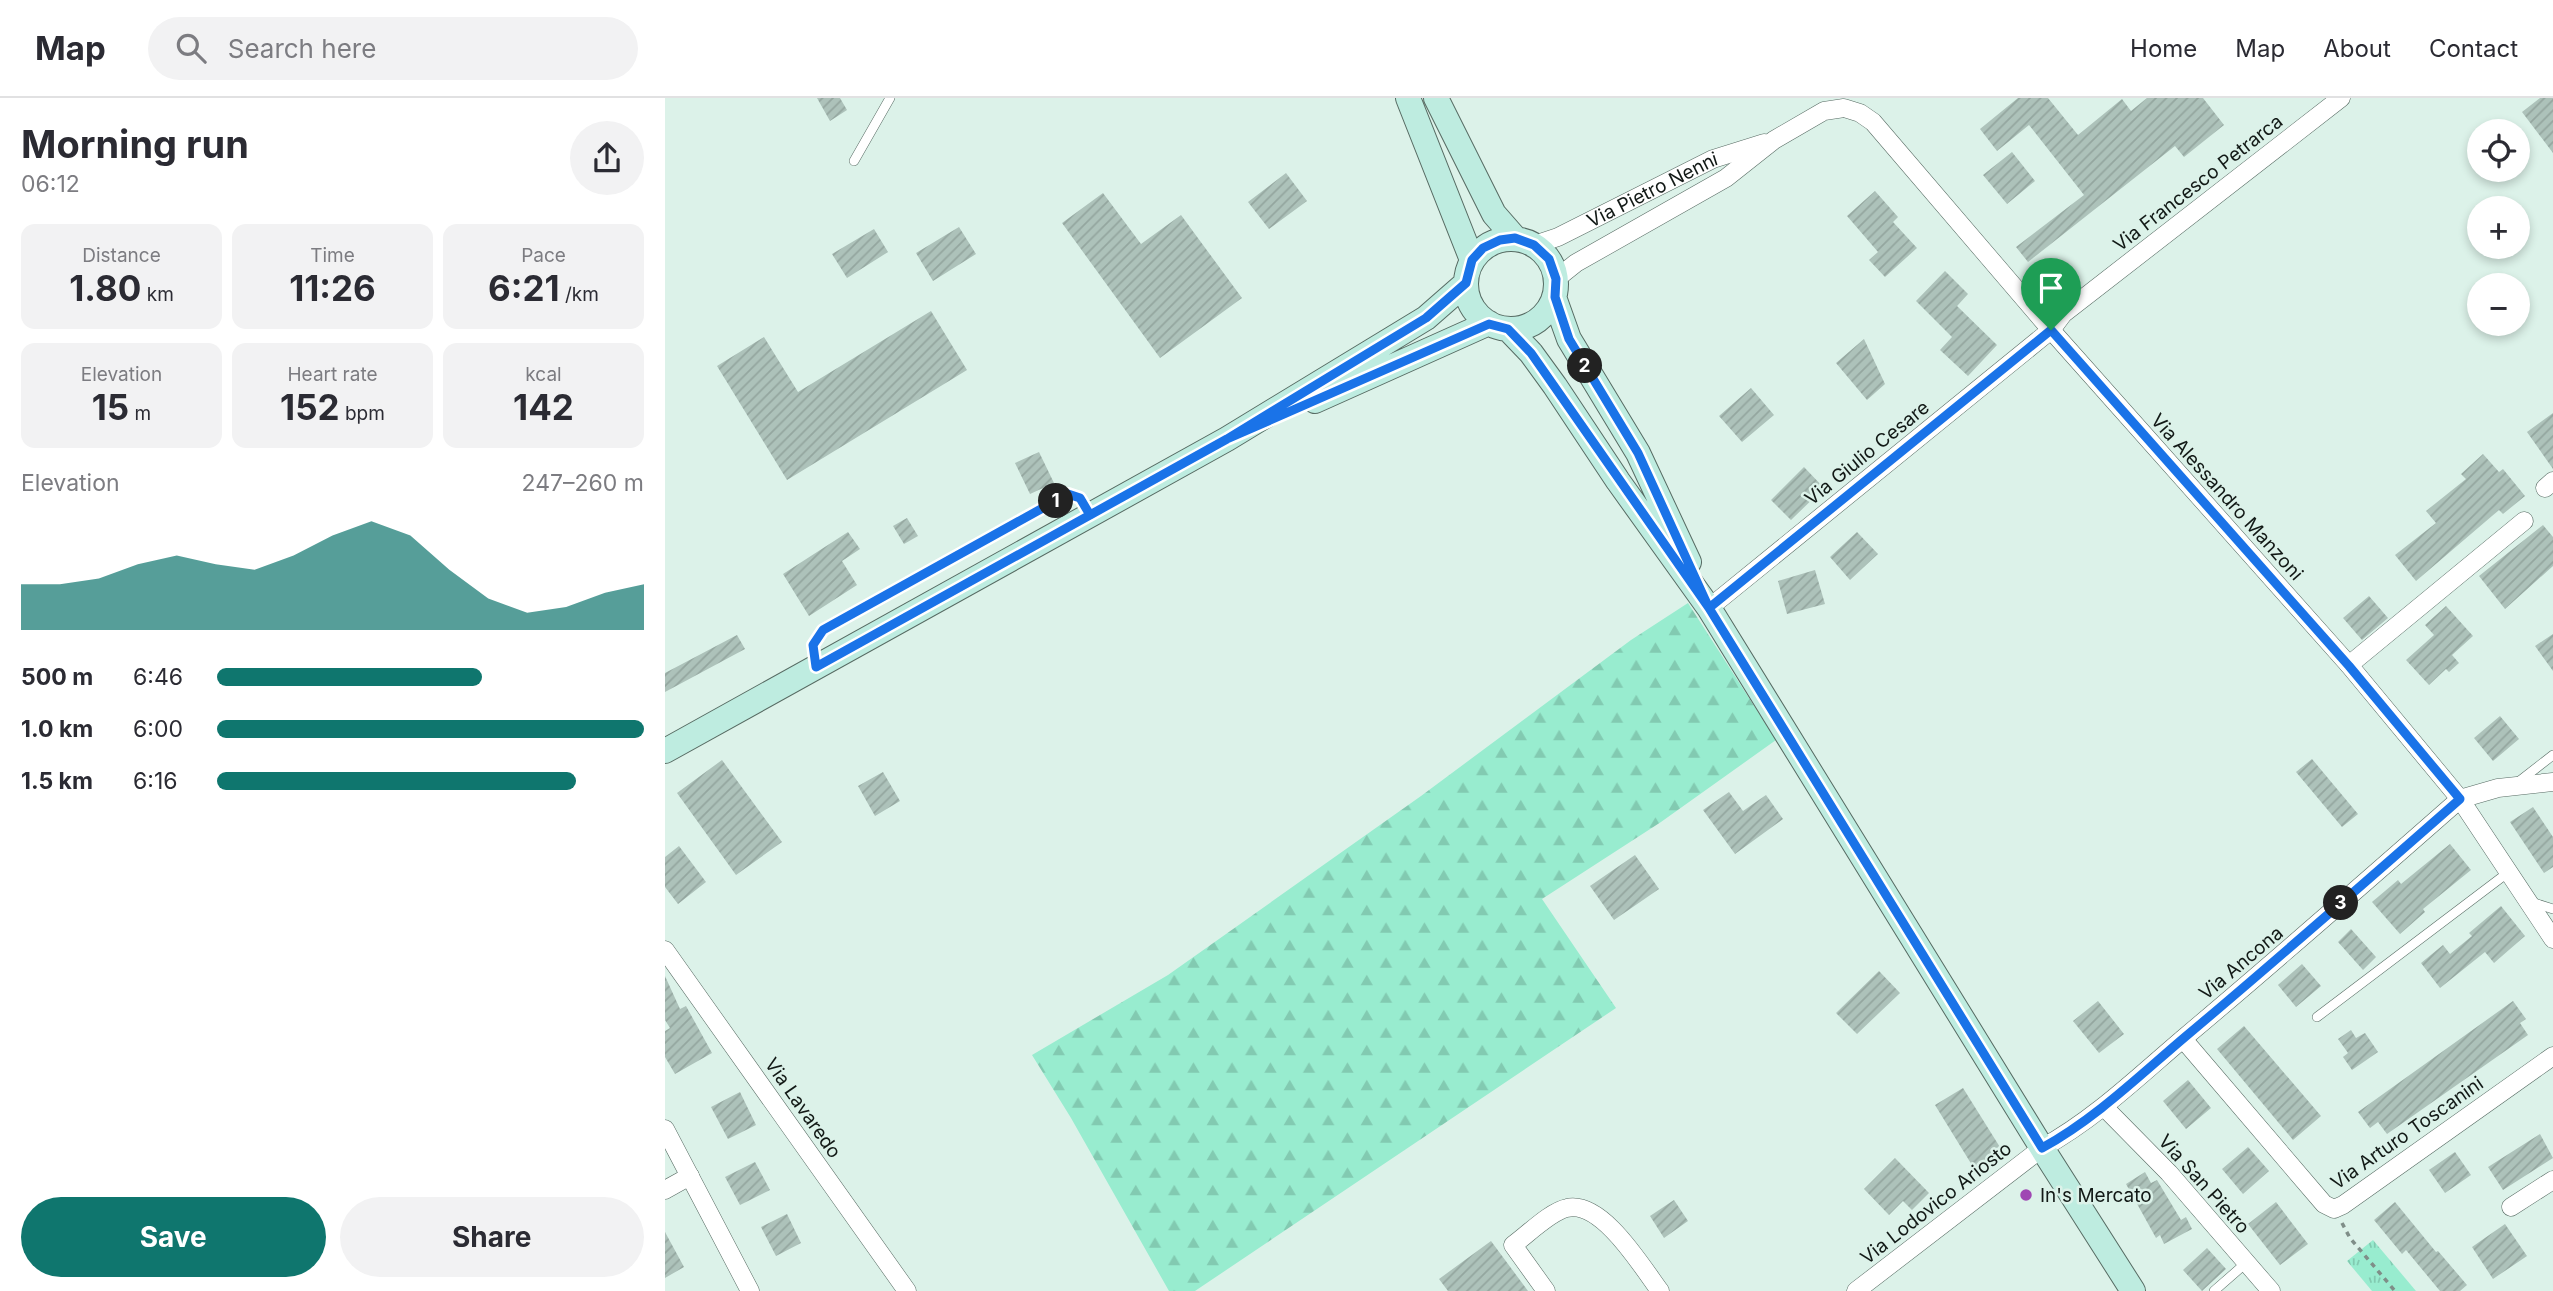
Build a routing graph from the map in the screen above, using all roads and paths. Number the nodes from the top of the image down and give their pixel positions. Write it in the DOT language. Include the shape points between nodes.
graph roads {
  1 [pos="890,98"];
  2 [pos="1408,98"];
  3 [pos="1436,98"];
  4 [pos="2341,98"];
  5 [pos="1841,103"];
  6 [pos="1774,140"];
  7 [pos="854,161"];
  8 [pos="1525,242"];
  9 [pos="1469,271"];
  10 [pos="1555,288"];
  11 [pos="1499,326"];
  12 [pos="2051,330"];
  13 [pos="1227,439"];
  14 [pos="2524,521"];
  15 [pos="1709,608"];
  16 [pos="2349,666"];
  17 [pos="665,751"];
  18 [pos="2553,755"];
  19 [pos="2553,782"];
  20 [pos="2512,786"];
  21 [pos="2460,799"];
  22 [pos="2509,871"];
  23 [pos="2529,901"];
  24 [pos="2553,909"];
  25 [pos="2553,939"];
  26 [pos="665,950"];
  27 [pos="2318,1017"];
  28 [pos="2183,1039"];
  29 [pos="2553,1056"];
  30 [pos="2104,1107"];
  31 [pos="665,1129"];
  32 [pos="2042,1148"];
  33 [pos="690,1176"];
  34 [pos="2553,1180"];
  35 [pos="665,1190"];
  36 [pos="2511,1207"];
  37 [pos="2334,1209"];
  38 [pos="2246,1263"];
  39 [pos="750,1291"];
  40 [pos="907,1291"];
  41 [pos="1546,1291"];
  42 [pos="1660,1291"];
  43 [pos="1856,1291"];
  44 [pos="2133,1291"];
  45 [pos="2214,1291"];
  46 [pos="2271,1291"];
  47 [pos="2395,1291"];
  1 -- 7 [label="lane"];
  2 -- 9 [label="main road"];
  3 -- 8 [label="main road" via="1494,214"];
  4 -- 12 [label="street, Via Francesco Petrarca" via="2063,314"];
  5 -- 6 [label="street, Via Pietro Nenni"];
  5 -- 12 [label="street, Via Alessandro Manzoni" via="1873,122"];
  6 -- 8 [label="street, Via Pietro Nenni" via="1713,159 1558,237"];
  6 -- 10 [label="street, Via Pietro Nenni" via="1726,178 1576,264"];
  8 -- 9 [label="main road" via="1500,240 1483,248"];
  8 -- 10 [label="main road" via="1549,259"];
  9 -- 11 [label="main road" via="1468,298 1477,313"];
  9 -- 13 [label="main road" via="1426,318"];
  10 -- 11 [label="main road" via="1546,313 1530,325"];
  10 -- 15 [label="main road" via="1569,339 1638,453"];
  11 -- 13 [label="main road"];
  11 -- 15 [label="main road" via="1539,364"];
  12 -- 15 [label="street, Via Giulio Cesare"];
  12 -- 16 [label="street, Via Alessandro Manzoni"];
  13 -- 17 [label="main road"];
  14 -- 16 [label="street"];
  15 -- 32 [label="main road"];
  16 -- 21 [label="street, Via Alessandro Manzoni"];
  18 -- 20 [label="lane"];
  19 -- 20 [label="street"];
  20 -- 21 [label="street"];
  21 -- 22 [label="street, Via Alessandro Manzoni"];
  21 -- 28 [label="street, Via Ancona"];
  22 -- 23 [label="street, Via Alessandro Manzoni"];
  22 -- 27 [label="lane"];
  23 -- 24 [label="lane"];
  23 -- 25 [label="street, Via Alessandro Manzoni"];
  26 -- 40 [label="street, Via Lavaredo"];
  28 -- 30 [label="street, Via Ancona"];
  28 -- 37 [label="street, Via Arturo Toscanini" via="2324,1204"];
  29 -- 37 [label="street, Via Arturo Toscanini"];
  30 -- 32 [label="street, Via Ancona"];
  30 -- 38 [label="street, Via San Pietro" via="2169,1173"];
  31 -- 33 [label="street"];
  32 -- 43 [label="street, Via Lodovico Ariosto"];
  32 -- 44 [label="main road"];
  33 -- 35 [label="street"];
  33 -- 39 [label="street"];
  34 -- 36 [label="street"];
  37 -- 47 [label="path" via="2350,1238"];
  38 -- 45 [label="lane"];
  38 -- 46 [label="street, Via San Pietro"];
  41 -- 42 [label="street" via="1513,1245 1568,1208 1585,1209 1611,1227"];
}
